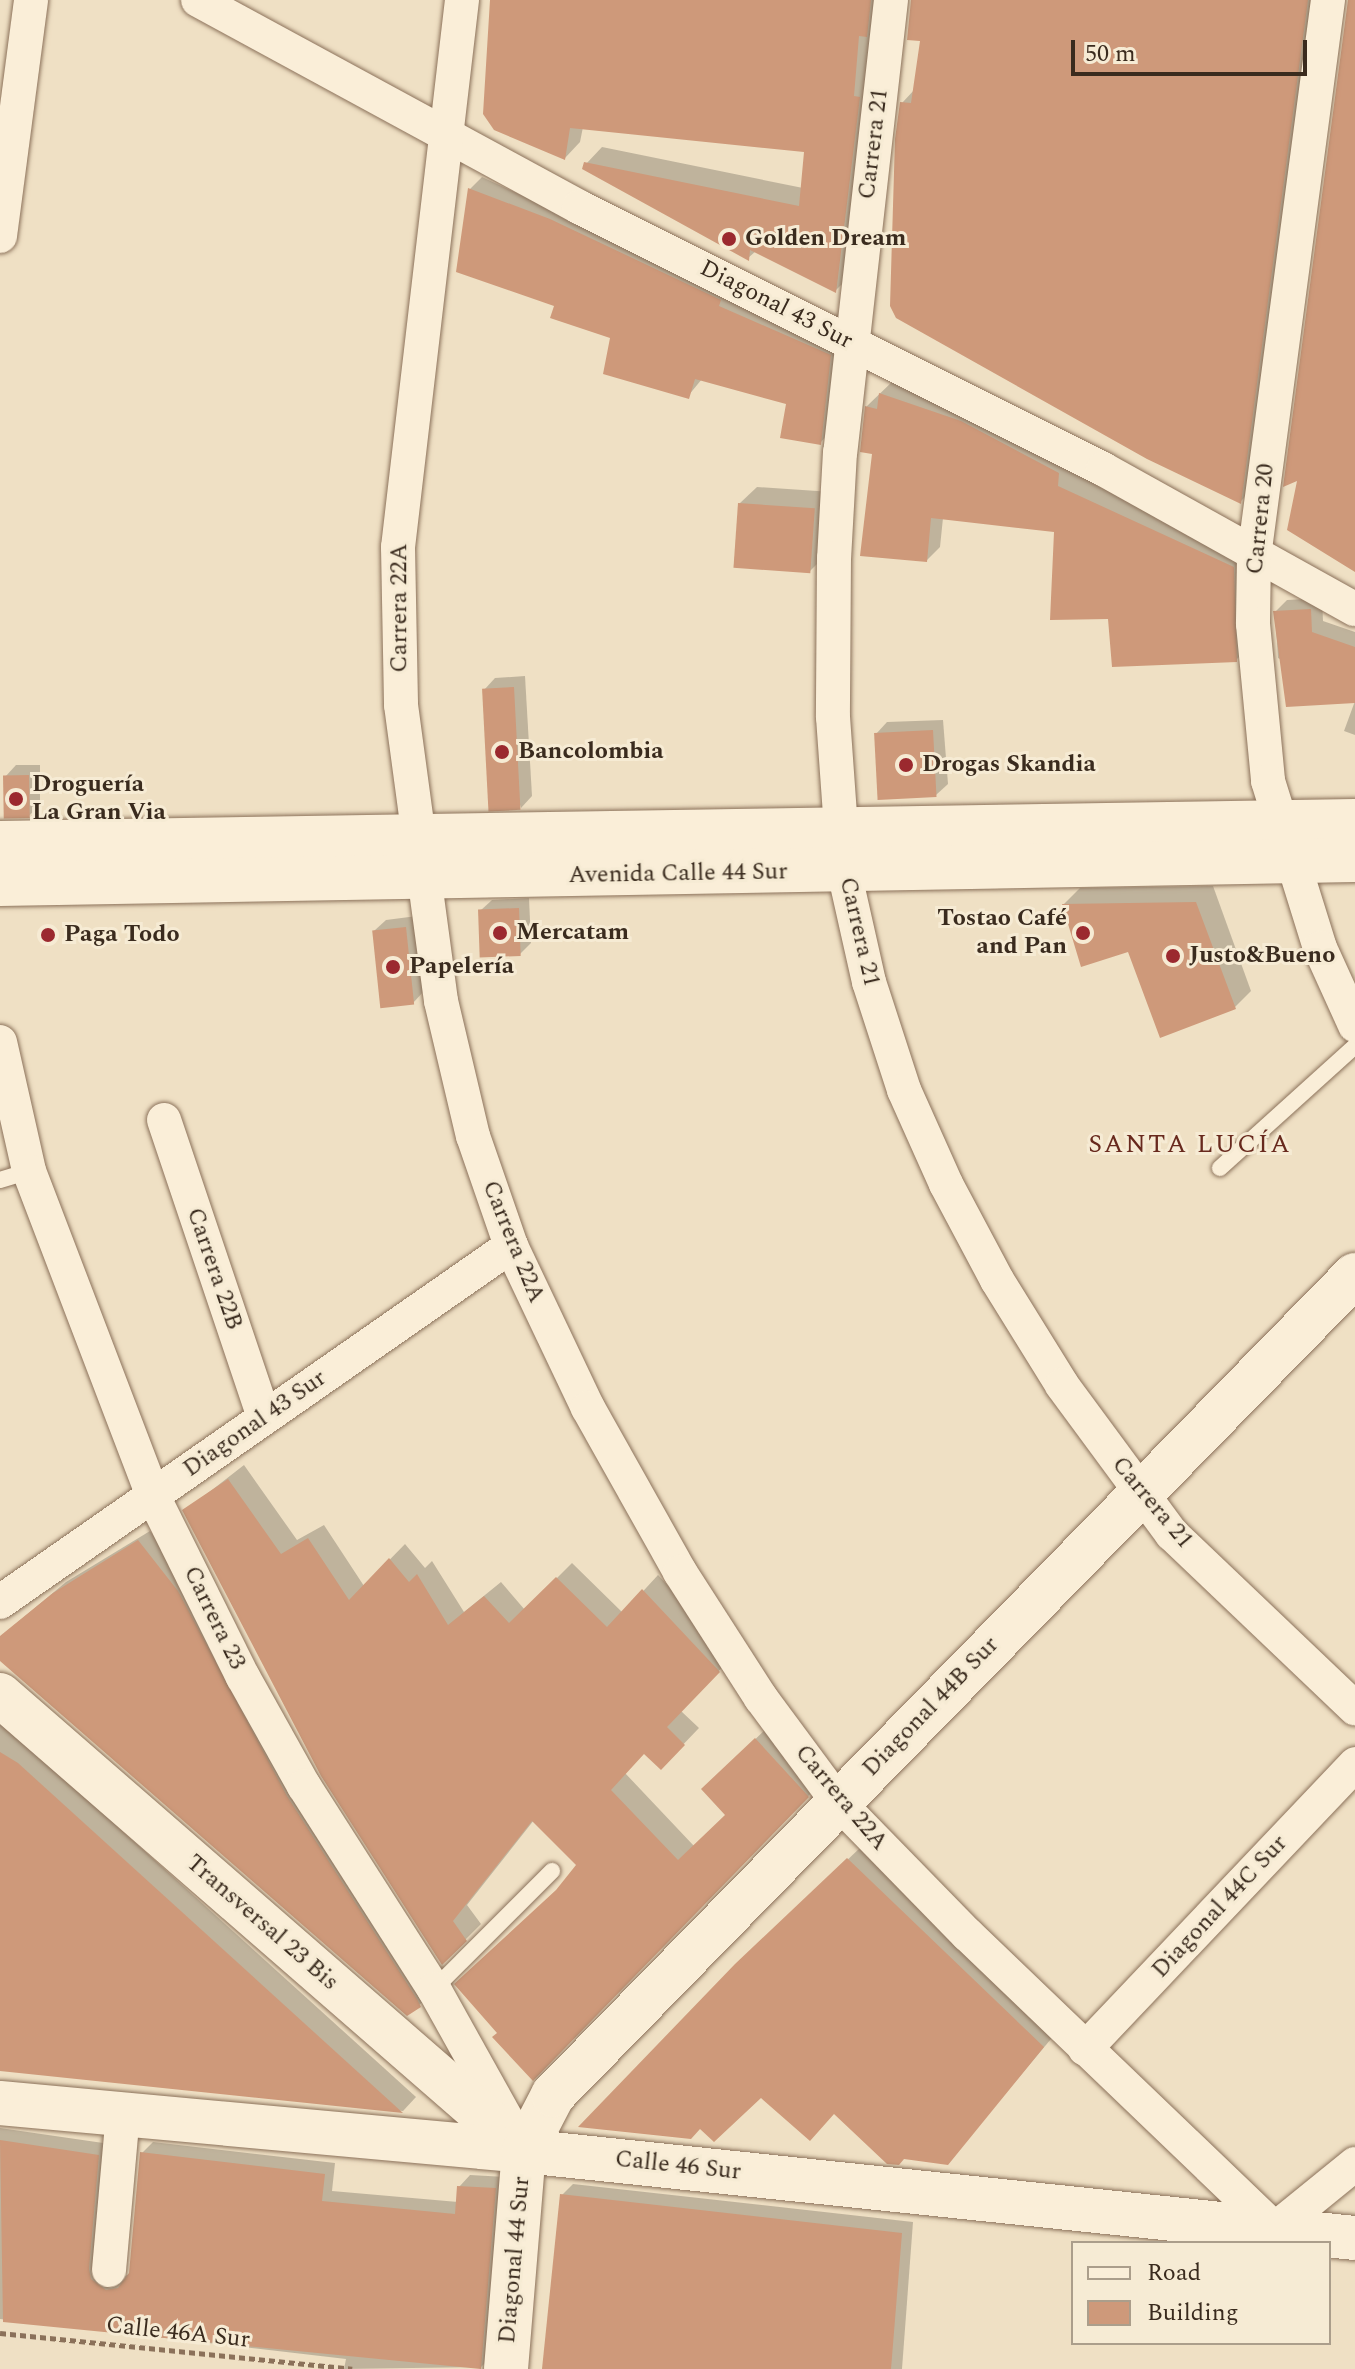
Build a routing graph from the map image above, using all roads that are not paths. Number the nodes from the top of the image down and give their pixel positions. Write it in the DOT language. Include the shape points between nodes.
graph roads {
  1 [pos="31,0"];
  2 [pos="198,0"];
  3 [pos="462,0"];
  4 [pos="891,0"];
  5 [pos="1328,0"];
  6 [pos="446,137"];
  7 [pos="0,236"];
  8 [pos="853,344"];
  9 [pos="1254,557"];
  10 [pos="1355,609"];
  11 [pos="1355,821"];
  12 [pos="1285,842"];
  13 [pos="0,843"];
  14 [pos="843,851"];
  15 [pos="418,859"];
  16 [pos="1355,860"];
  17 [pos="0,884"];
  18 [pos="1355,1025"];
  19 [pos="0,1042"];
  20 [pos="1355,1046"];
  21 [pos="164,1120"];
  22 [pos="1220,1168"];
  23 [pos="15,1175"];
  24 [pos="511,1246"];
  25 [pos="1355,1275"];
  26 [pos="264,1418"];
  27 [pos="1140,1494"];
  28 [pos="153,1496"];
  29 [pos="0,1602"];
  30 [pos="0,1695"];
  31 [pos="1355,1708"];
  32 [pos="1355,1764"];
  33 [pos="838,1802"];
  34 [pos="552,1871"];
  35 [pos="434,1989"];
  36 [pos="1085,2049"];
  37 [pos="0,2103"];
  38 [pos="123,2114"];
  39 [pos="524,2151"];
  40 [pos="1355,2164"];
  41 [pos="1275,2229"];
  42 [pos="1355,2238"];
  43 [pos="109,2270"];
  44 [pos="506,2369"];
  1 -- 7 [label="street"];
  2 -- 6 [label="street, Diagonal 43 Sur"];
  3 -- 6 [label="street, Carrera 22A"];
  4 -- 8 [label="street, Carrera 21"];
  5 -- 9 [label="street, Carrera 20"];
  6 -- 8 [label="street, Diagonal 43 Sur"];
  6 -- 15 [label="street, Carrera 22A" via="398,547 401,705"];
  8 -- 9 [label="street, Diagonal 43 Sur" via="1103,469"];
  8 -- 14 [label="street, Carrera 21" via="833,573 833,717"];
  9 -- 10 [label="street, Diagonal 43 Sur"];
  9 -- 12 [label="street, Carrera 20" via="1259,707"];
  11 -- 12 [label="street, Avenida Calle 44 Sur"];
  12 -- 14 [label="street, Avenida Calle 44 Sur"];
  12 -- 16 [label="street, Avenida Calle 44 Sur"];
  12 -- 18 [label="street, Carrera 20" via="1320,948"];
  13 -- 15 [label="street, Avenida Calle 44 Sur"];
  14 -- 15 [label="street, Avenida Calle 44 Sur"];
  14 -- 27 [label="street, Carrera 21" via="869,982 899,1076 946,1184 1053,1372"];
  15 -- 17 [label="street, Avenida Calle 44 Sur"];
  15 -- 24 [label="street, Carrera 22A" via="441,1001 473,1136"];
  19 -- 23 [label="street, Carrera 23"];
  20 -- 22 [label="lane"];
  21 -- 26 [label="street, Carrera 22B"];
  23 -- 28 [label="street, Carrera 23"];
  24 -- 26 [label="street, Diagonal 43 Sur"];
  24 -- 33 [label="street, Carrera 22A" via="588,1408 673,1559 761,1698"];
  25 -- 27 [label="street, Diagonal 44B Sur"];
  26 -- 28 [label="street, Diagonal 43 Sur"];
  27 -- 31 [label="street, Carrera 21" via="1172,1534"];
  27 -- 33 [label="street, Diagonal 44B Sur"];
  28 -- 29 [label="street, Diagonal 43 Sur"];
  28 -- 35 [label="street, Carrera 23" via="304,1786"];
  30 -- 39 [label="street, Transversal 23 Bis"];
  32 -- 36 [label="street, Diagonal 44C Sur"];
  33 -- 36 [label="street, Carrera 22A"];
  33 -- 39 [label="street, Diagonal 44B Sur" via="573,2071 540,2116"];
  34 -- 35 [label="lane"];
  35 -- 39 [label="street, Carrera 23"];
  36 -- 41 [label="street, Carrera 22A"];
  37 -- 38 [label="street, Calle 46 Sur"];
  38 -- 39 [label="street, Calle 46 Sur"];
  38 -- 43 [label="street"];
  39 -- 41 [label="street, Calle 46 Sur"];
  39 -- 44 [label="street, Diagonal 44 Sur"];
  40 -- 41 [label="street"];
  41 -- 42 [label="street, Calle 46 Sur"];
}
